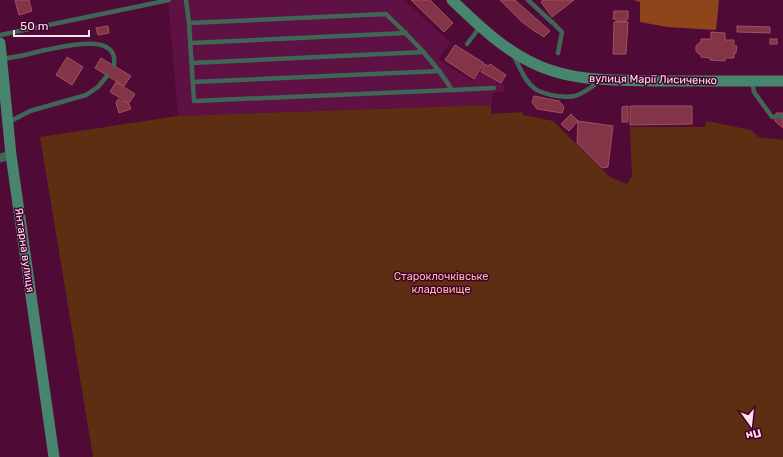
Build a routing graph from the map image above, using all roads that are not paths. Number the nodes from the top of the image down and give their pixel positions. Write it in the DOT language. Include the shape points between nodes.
graph roads {
  1 [pos="169,0"];
  2 [pos="186,0"];
  3 [pos="452,0"];
  4 [pos="536,0"];
  5 [pos="530,2"];
  6 [pos="189,23"];
  7 [pos="480,27"];
  8 [pos="406,33"];
  9 [pos="0,35"];
  10 [pos="0,43"];
  11 [pos="191,43"];
  12 [pos="467,44"];
  13 [pos="510,49"];
  14 [pos="424,52"];
  15 [pos="558,53"];
  16 [pos="2,59"];
  17 [pos="192,63"];
  18 [pos="114,66"];
  19 [pos="440,71"];
  20 [pos="107,76"];
  21 [pos="602,79"];
  22 [pos="752,81"];
  23 [pos="783,81"];
  24 [pos="193,82"];
  25 [pos="494,88"];
  26 [pos="452,90"];
  27 [pos="783,116"];
  28 [pos="7,122"];
  29 [pos="11,155"];
  30 [pos="0,158"];
  31 [pos="54,457"];
  1 -- 9 [label="lane"];
  2 -- 6 [label="lane"];
  3 -- 7 [label="main road, вулиця Марії Лисиченко"];
  4 -- 5 [label="lane"];
  5 -- 15 [label="lane" via="562,32"];
  6 -- 8 [label="lane" via="386,14"];
  6 -- 11 [label="lane"];
  7 -- 12 [label="lane"];
  7 -- 13 [label="main road, вулиця Марії Лисиченко"];
  8 -- 11 [label="lane"];
  8 -- 14 [label="lane"];
  10 -- 16 [label="main road, Янтарна вулиця"];
  11 -- 17 [label="lane"];
  13 -- 21 [label="main road, вулиця Марії Лисиченко" via="530,62 553,71"];
  13 -- 21 [label="lane" via="528,81 540,92 564,98 571,97 584,92"];
  14 -- 17 [label="lane"];
  14 -- 19 [label="lane"];
  16 -- 18 [label="lane" via="79,43 106,47 112,53"];
  16 -- 28 [label="main road, Янтарна вулиця"];
  17 -- 24 [label="lane"];
  19 -- 24 [label="lane"];
  19 -- 26 [label="lane"];
  20 -- 28 [label="lane" via="98,87 86,95 30,111"];
  21 -- 22 [label="main road, вулиця Марії Лисиченко"];
  22 -- 23 [label="main road, вулиця Марії Лисиченко"];
  22 -- 27 [label="lane" via="754,92 772,117"];
  24 -- 26 [label="lane" via="194,101"];
  25 -- 26 [label="lane"];
  28 -- 29 [label="main road, Янтарна вулиця"];
  29 -- 30 [label="street"];
  29 -- 31 [label="main road, Янтарна вулиця"];
}
